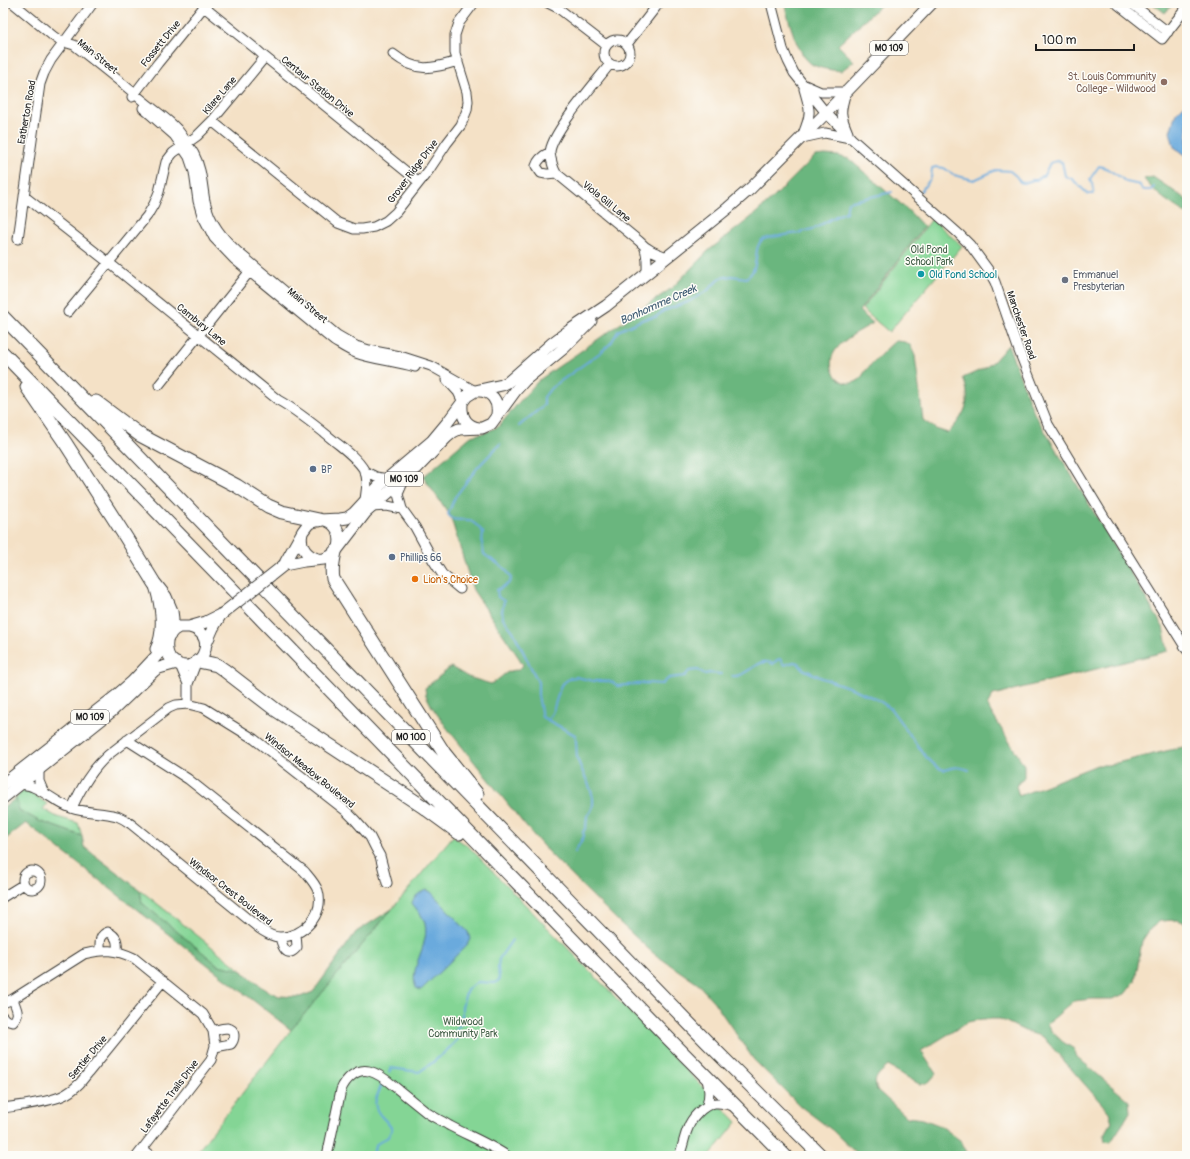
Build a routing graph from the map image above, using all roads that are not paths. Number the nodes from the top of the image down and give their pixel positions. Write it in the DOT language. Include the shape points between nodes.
graph roads {
  1 [pos="13,3"];
  2 [pos="93,3"];
  3 [pos="474,3"];
  4 [pos="548,3"];
  5 [pos="659,3"];
  6 [pos="771,3"];
  7 [pos="932,3"];
  8 [pos="1116,3"];
  9 [pos="1131,3"];
  10 [pos="206,5"];
  11 [pos="1187,7"];
  12 [pos="1165,35"];
  13 [pos="64,42"];
  14 [pos="627,44"];
  15 [pos="606,45"];
  16 [pos="393,54"];
  17 [pos="265,57"];
  18 [pos="458,61"];
  19 [pos="610,64"];
  20 [pos="802,84"];
  21 [pos="846,92"];
  22 [pos="133,95"];
  23 [pos="826,113"];
  24 [pos="212,121"];
  25 [pos="802,138"];
  26 [pos="850,138"];
  27 [pos="184,146"];
  28 [pos="550,152"];
  29 [pos="556,173"];
  30 [pos="419,182"];
  31 [pos="24,196"];
  32 [pos="18,239"];
  33 [pos="644,246"];
  34 [pos="667,257"];
  35 [pos="108,262"];
  36 [pos="250,271"];
  37 [pos="647,273"];
  38 [pos="606,306"];
  39 [pos="68,312"];
  40 [pos="3,317"];
  41 [pos="199,335"];
  42 [pos="3,354"];
  43 [pos="62,377"];
  44 [pos="159,385"];
  45 [pos="477,391"];
  46 [pos="462,403"];
  47 [pos="498,414"];
  48 [pos="479,428"];
  49 [pos="364,471"];
  50 [pos="388,479"];
  51 [pos="404,479"];
  52 [pos="368,504"];
  53 [pos="402,509"];
  54 [pos="322,520"];
  55 [pos="303,531"];
  56 [pos="337,549"];
  57 [pos="321,559"];
  58 [pos="284,565"];
  59 [pos="154,583"];
  60 [pos="460,589"];
  61 [pos="222,614"];
  62 [pos="189,626"];
  63 [pos="168,638"];
  64 [pos="206,644"];
  65 [pos="1187,650"];
  66 [pos="150,662"];
  67 [pos="197,662"];
  68 [pos="178,664"];
  69 [pos="188,684"];
  70 [pos="188,704"];
  71 [pos="127,740"];
  72 [pos="39,770"];
  73 [pos="3,784"];
  74 [pos="21,784"];
  75 [pos="44,793"];
  76 [pos="3,798"];
  77 [pos="72,808"];
  78 [pos="502,830"];
  79 [pos="494,859"];
  80 [pos="387,883"];
  81 [pos="24,884"];
  82 [pos="3,897"];
  83 [pos="296,934"];
  84 [pos="280,937"];
  85 [pos="100,950"];
  86 [pos="117,951"];
  87 [pos="163,981"];
  88 [pos="13,999"];
  89 [pos="3,1003"];
  90 [pos="3,1017"];
  91 [pos="213,1031"];
  92 [pos="215,1047"];
  93 [pos="707,1078"];
  94 [pos="707,1105"];
  95 [pos="735,1106"];
  96 [pos="3,1108"];
  97 [pos="140,1152"];
  98 [pos="152,1156"];
  99 [pos="327,1156"];
  100 [pos="507,1156"];
  101 [pos="679,1156"];
  102 [pos="785,1156"];
  103 [pos="821,1156"];
  1 -- 13 [label="street, Main Street"];
  2 -- 13 [label="street, Eatherton Road"];
  3 -- 18 [label="street, Grover Ridge Drive" via="458,23 455,35"];
  4 -- 15 [label="street"];
  5 -- 14 [label="street"];
  6 -- 20 [label="street, Manchester Road" via="788,61"];
  7 -- 21 [label="main road, MO 109"];
  8 -- 12 [label="street"];
  9 -- 12 [label="street"];
  10 -- 17 [label="street, Centaur Station Drive"];
  10 -- 22 [label="street, Fossett Drive"];
  11 -- 12 [label="street"];
  13 -- 22 [label="street, Main Street" via="71,50"];
  13 -- 31 [label="street, Eatherton Road" via="51,60 40,84"];
  14 -- 15 [label="street" via="616,40"];
  14 -- 19 [label="street" via="630,51 626,63 618,66"];
  15 -- 19 [label="street" via="605,58"];
  16 -- 18 [label="street" via="415,67 423,68"];
  17 -- 24 [label="street, Kilare Lane"];
  17 -- 30 [label="street, Centaur Station Drive"];
  18 -- 30 [label="street, Grover Ridge Drive" via="467,92 465,116"];
  19 -- 28 [label="street, Viola Gill Lane" via="566,120 555,137"];
  20 -- 21 [label="street" via="821,92"];
  20 -- 23 [label="street, Manchester Road"];
  20 -- 25 [label="street" via="810,111"];
  21 -- 23 [label="main road, MO 109"];
  21 -- 26 [label="street" via="841,109"];
  22 -- 27 [label="street, Main Street"];
  23 -- 25 [label="main road, MO 109"];
  23 -- 26 [label="street, Manchester Road"];
  24 -- 27 [label="street, Kilare Lane"];
  24 -- 30 [label="street, Grover Ridge Drive" via="333,220 350,228 362,229 381,224 396,212"];
  25 -- 26 [label="street" via="825,133"];
  25 -- 34 [label="main road, MO 109" via="728,208"];
  26 -- 65 [label="street, Manchester Road" via="959,234 984,265 995,282 1048,424"];
  27 -- 35 [label="street, Kilare Lane" via="173,153 166,162 159,192 147,216"];
  27 -- 36 [label="street, Main Street" via="194,172 202,215 208,227 222,247"];
  27 -- 45 [label="street, Main Street" via="199,165 205,201 214,226 239,254 347,341 369,350 431,366"];
  28 -- 29 [label="street"];
  28 -- 29 [label="street, Viola Gill Lane" via="540,158 536,166 541,173"];
  29 -- 33 [label="street, Viola Gill Lane"];
  31 -- 32 [label="street, Eatherton Road"];
  31 -- 35 [label="street, Cambury Lane"];
  33 -- 34 [label="street, Viola Gill Lane"];
  33 -- 37 [label="street" via="648,262"];
  34 -- 37 [label="main road, MO 109"];
  35 -- 39 [label="street, Kilare Lane"];
  35 -- 41 [label="street, Cambury Lane"];
  36 -- 41 [label="street"];
  36 -- 46 [label="street, Main Street" via="345,348 355,353 410,365 440,375 458,392"];
  37 -- 38 [label="main road, MO 109"];
  38 -- 45 [label="main road, MO 109" via="557,339 508,382"];
  38 -- 47 [label="main road, MO 109" via="564,348 525,380"];
  40 -- 43 [label="highway, MO 100"];
  41 -- 44 [label="street"];
  41 -- 49 [label="street, Cambury Lane" via="278,400 348,452"];
  42 -- 59 [label="highway" via="66,444"];
  42 -- 79 [label="highway, MO 100"];
  43 -- 54 [label="highway" via="140,435 237,486 268,506 282,512"];
  43 -- 78 [label="highway, MO 100"];
  45 -- 46 [label="main road, MO 109" via="467,396"];
  45 -- 47 [label="main road" via="488,393 495,399"];
  46 -- 48 [label="main road" via="462,413 466,421"];
  46 -- 50 [label="main road, MO 109" via="432,441"];
  47 -- 48 [label="main road, MO 109" via="491,424"];
  48 -- 51 [label="main road, MO 109" via="453,432"];
  49 -- 50 [label="street"];
  49 -- 52 [label="street"];
  50 -- 52 [label="main road, MO 109"];
  51 -- 52 [label="main road, MO 109"];
  51 -- 53 [label="street" via="398,494"];
  52 -- 53 [label="street"];
  52 -- 54 [label="main road, MO 109" via="347,518"];
  52 -- 56 [label="main road, MO 109" via="366,512"];
  53 -- 60 [label="street" via="416,527 442,574"];
  54 -- 55 [label="main road, MO 109" via="309,523"];
  54 -- 56 [label="main road" via="334,525 338,530 340,537"];
  55 -- 57 [label="main road" via="301,540 304,550 311,557"];
  55 -- 58 [label="main road, MO 109"];
  56 -- 57 [label="main road, MO 109" via="327,558"];
  56 -- 78 [label="highway" via="332,564 333,578 444,753"];
  57 -- 58 [label="main road, MO 109"];
  58 -- 61 [label="main road, MO 109, bridge"];
  59 -- 63 [label="highway" via="165,597 171,611"];
  59 -- 66 [label="main road" via="160,606 160,637"];
  61 -- 62 [label="main road, MO 109" via="206,622"];
  61 -- 64 [label="main road, MO 109"];
  62 -- 63 [label="main road, MO 109" via="179,627"];
  62 -- 64 [label="main road" via="200,633"];
  63 -- 66 [label="main road, MO 109" via="162,650"];
  63 -- 68 [label="main road" via="168,654"];
  64 -- 67 [label="main road, MO 109" via="204,654"];
  66 -- 73 [label="main road, MO 109" via="117,695"];
  67 -- 68 [label="main road, MO 109" via="189,665"];
  67 -- 69 [label="street"];
  67 -- 79 [label="highway" via="217,665 276,710 422,806"];
  68 -- 69 [label="street"];
  68 -- 72 [label="main road, MO 109" via="155,670 111,712"];
  69 -- 70 [label="street"];
  70 -- 71 [label="street, Windsor Meadow Boulevard" via="169,708"];
  70 -- 80 [label="street, Windsor Meadow Boulevard" via="204,708 247,734 346,811 370,837 380,856"];
  71 -- 77 [label="street, Windsor Meadow Boulevard" via="102,760 85,782"];
  71 -- 83 [label="street" via="188,779 304,871 318,892 318,905 317,912 308,926"];
  72 -- 74 [label="main road, MO 109"];
  72 -- 75 [label="street" via="39,781"];
  74 -- 75 [label="street, Windsor Crest Boulevard" via="32,786"];
  74 -- 76 [label="main road, MO 109"];
  75 -- 77 [label="street, Windsor Crest Boulevard"];
  77 -- 84 [label="street, Windsor Crest Boulevard" via="118,817 131,824 260,929"];
  78 -- 103 [label="highway, MO 100"];
  79 -- 93 [label="highway, MO 100"];
  81 -- 82 [label="street"];
  83 -- 84 [label="street"];
  83 -- 84 [label="street" via="297,946 291,952 284,949"];
  85 -- 86 [label="street"];
  85 -- 86 [label="street" via="101,938 108,932 117,939"];
  85 -- 88 [label="street" via="84,954"];
  86 -- 87 [label="street" via="134,958"];
  87 -- 91 [label="street" via="201,1012"];
  87 -- 96 [label="street, Sentier Drive" via="74,1088 54,1099"];
  88 -- 89 [label="street"];
  88 -- 90 [label="street" via="18,1013 17,1018 13,1022"];
  91 -- 92 [label="street"];
  91 -- 92 [label="street" via="227,1028 234,1036 230,1044"];
  92 -- 97 [label="street, Lafayette Trails Drive" via="211,1060"];
  93 -- 94 [label="street"];
  93 -- 95 [label="highway, MO 100"];
  94 -- 95 [label="street" via="722,1103"];
  94 -- 101 [label="street" via="688,1126"];
  95 -- 102 [label="highway, MO 100"];
  97 -- 98 [label="street"];
  99 -- 100 [label="street" via="344,1083 354,1074 367,1070 387,1081 426,1112"];
}
